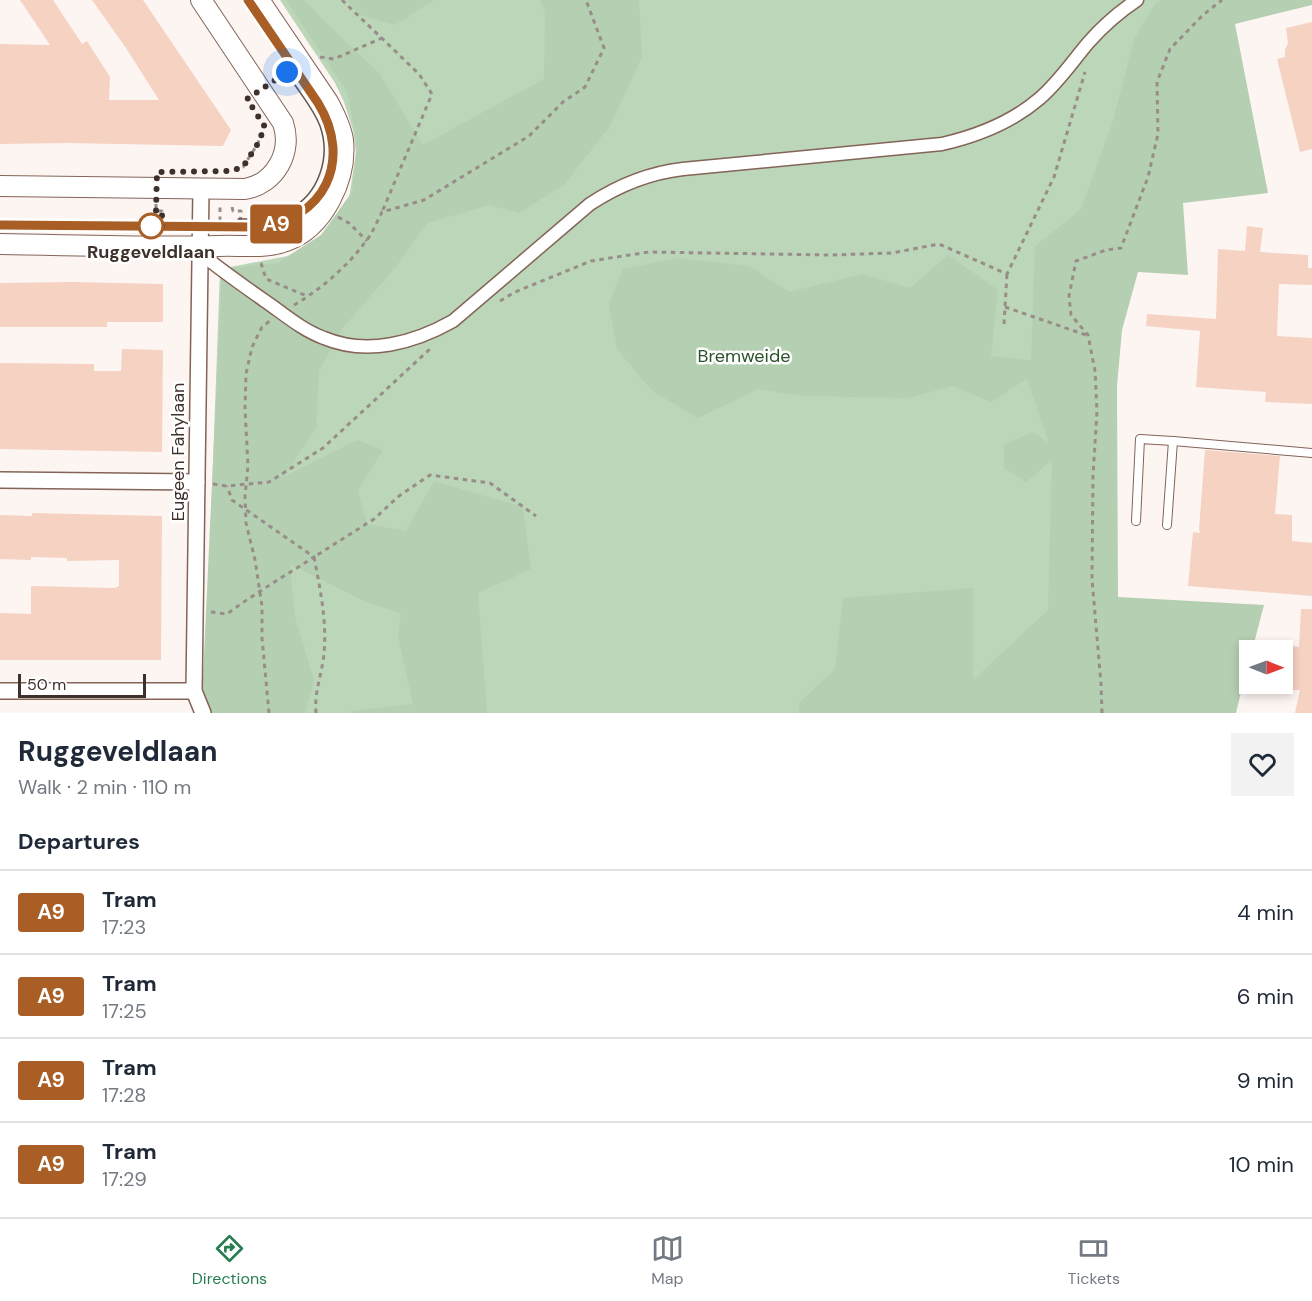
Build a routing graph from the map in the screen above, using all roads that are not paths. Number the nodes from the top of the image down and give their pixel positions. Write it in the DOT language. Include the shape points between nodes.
graph roads {
  1 [pos="201,0"];
  2 [pos="260,0"];
  3 [pos="1137,0"];
  4 [pos="0,186"];
  5 [pos="201,189"];
  6 [pos="0,244"];
  7 [pos="208,250"];
  8 [pos="1173,441"];
  9 [pos="1312,453"];
  10 [pos="0,480"];
  11 [pos="204,483"];
  12 [pos="1136,521"];
  13 [pos="1167,525"];
  14 [pos="194,691"];
  15 [pos="0,692"];
  16 [pos="203,713"];
  1 -- 5 [label="street" via="262,89 287,134 285,154 268,178 252,187 232,184"];
  2 -- 7 [label="street" via="336,116 343,139 339,180 323,209 289,241"];
  3 -- 7 [label="street" via="1100,31 1038,100 996,126 942,144 683,169 637,179 590,204 453,321 406,342 385,346 348,344 316,335 281,312"];
  4 -- 5 [label="street"];
  5 -- 7 [label="street, Eugeen Fahylaan"];
  6 -- 7 [label="street"];
  7 -- 11 [label="street, Eugeen Fahylaan"];
  8 -- 9 [label="lane"];
  8 -- 12 [label="lane" via="1140,439"];
  8 -- 13 [label="lane"];
  10 -- 11 [label="street"];
  11 -- 14 [label="street, Eugeen Fahylaan"];
  14 -- 15 [label="street"];
  14 -- 16 [label="street, Eugeen Fahylaan"];
}
